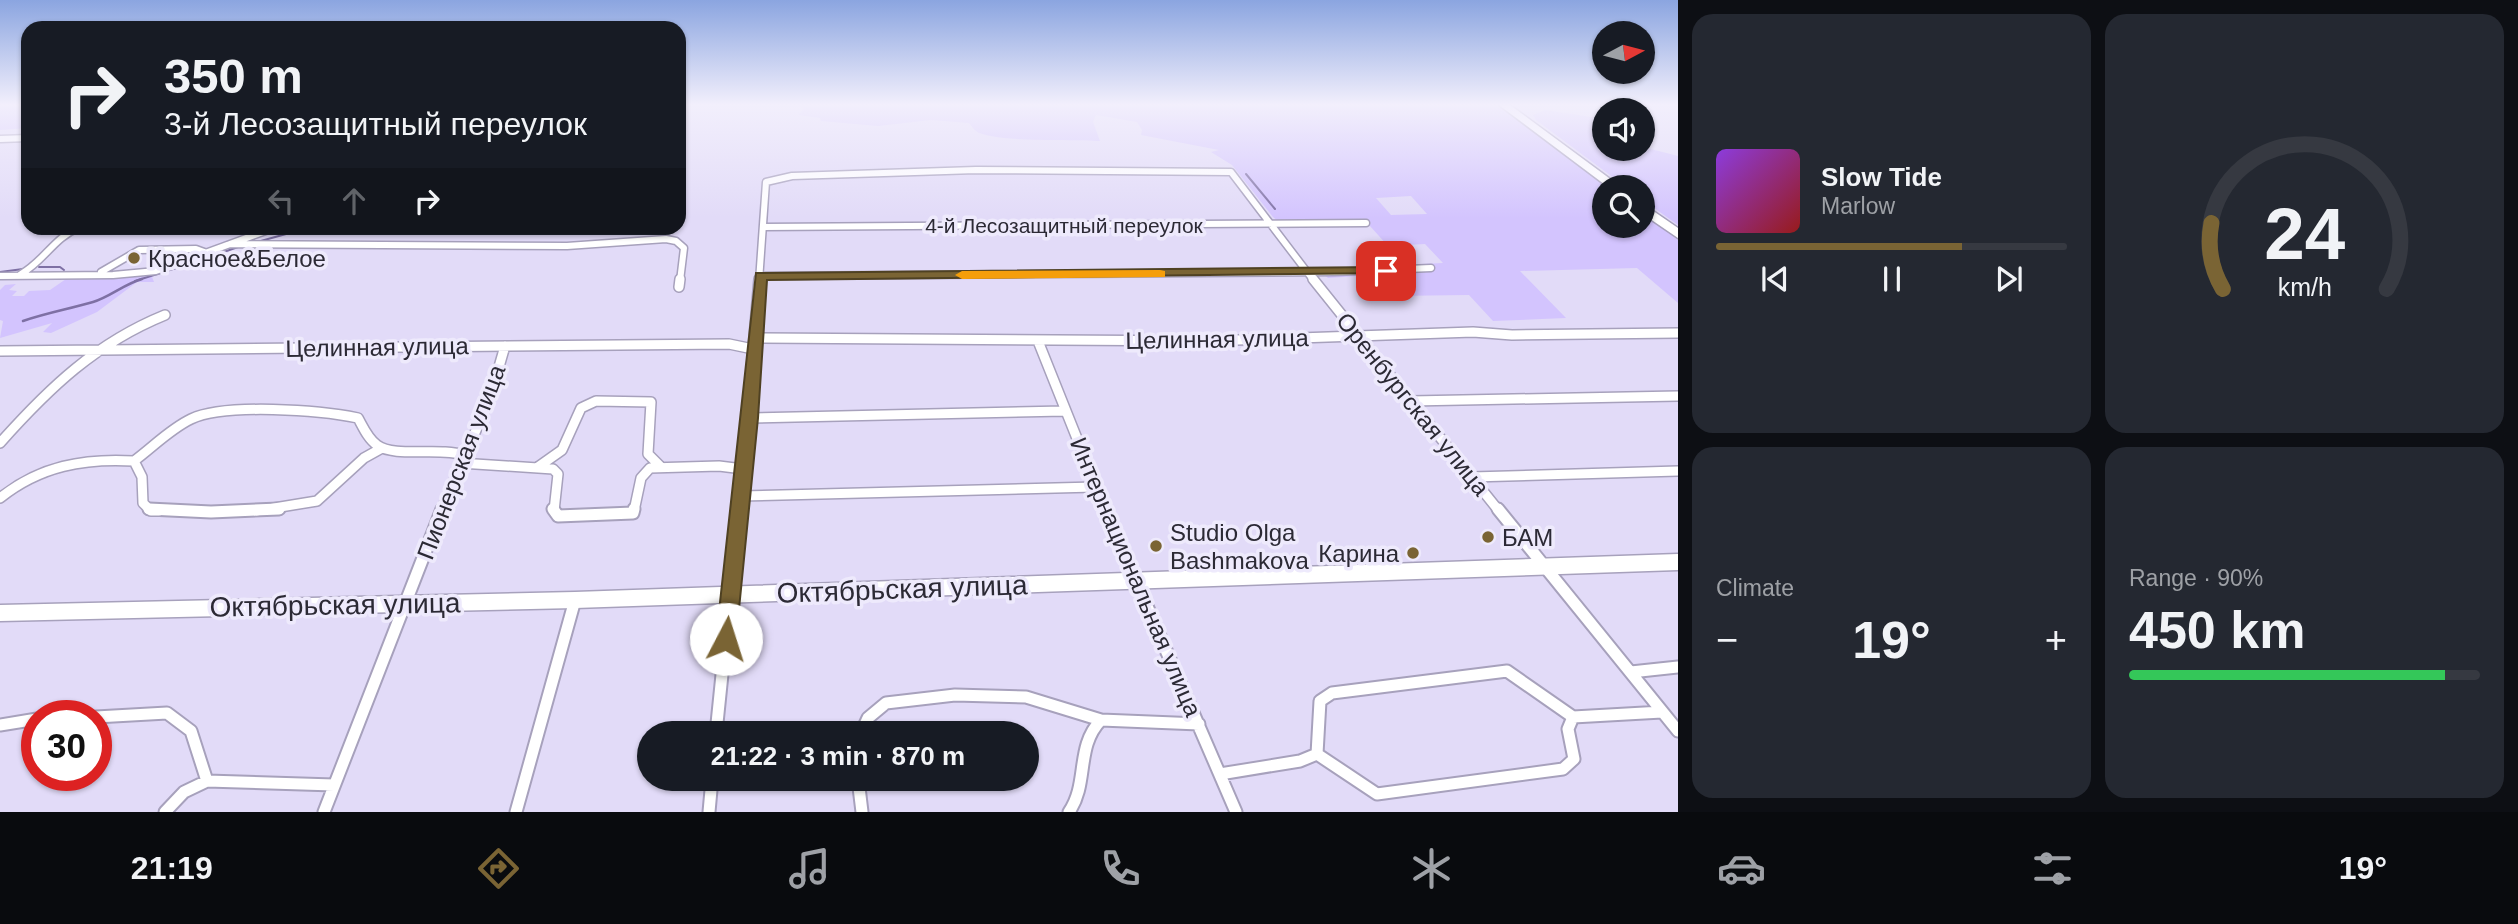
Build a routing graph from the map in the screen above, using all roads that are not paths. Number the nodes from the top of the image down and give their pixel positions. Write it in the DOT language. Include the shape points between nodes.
graph roads {
  1 [pos="1555,143"];
  2 [pos="1599,175"];
  3 [pos="1655,217"];
  4 [pos="1366,223"];
  5 [pos="1273,224"];
  6 [pos="763,227"];
  7 [pos="1678,234"];
  8 [pos="62,235"];
  9 [pos="255,235"];
  10 [pos="230,244"];
  11 [pos="207,253"];
  12 [pos="1431,268"];
  13 [pos="1308,273"];
  14 [pos="90,275"];
  15 [pos="0,276"];
  16 [pos="17,276"];
  17 [pos="760,276"];
  18 [pos="679,287"];
  19 [pos="164,315"];
  20 [pos="1678,333"];
  21 [pos="1356,336"];
  22 [pos="757,338"];
  23 [pos="1038,341"];
  24 [pos="505,346"];
  25 [pos="753,349"];
  26 [pos="0,351"];
  27 [pos="90,352"];
  28 [pos="1678,396"];
  29 [pos="1411,401"];
  30 [pos="1065,411"];
  31 [pos="750,418"];
  32 [pos="0,443"];
  33 [pos="382,448"];
  34 [pos="462,459"];
  35 [pos="134,460"];
  36 [pos="660,466"];
  37 [pos="537,467"];
  38 [pos="743,469"];
  39 [pos="1678,471"];
  40 [pos="1472,477"];
  41 [pos="1095,487"];
  42 [pos="740,496"];
  43 [pos="0,498"];
  44 [pos="1678,562"];
  45 [pos="1545,567"];
  46 [pos="1135,580"];
  47 [pos="730,595"];
  48 [pos="575,600"];
  49 [pos="407,603"];
  50 [pos="0,613"];
  51 [pos="1678,667"];
  52 [pos="1631,672"];
  53 [pos="1662,712"];
  54 [pos="112,716"];
  55 [pos="1573,717"];
  56 [pos="1101,720"];
  57 [pos="717,721"];
  58 [pos="867,721"];
  59 [pos="21,722"];
  60 [pos="1199,724"];
  61 [pos="0,725"];
  62 [pos="1678,731"];
  63 [pos="1317,754"];
  64 [pos="1220,774"];
  65 [pos="206,781"];
  66 [pos="334,785"];
  67 [pos="711,791"];
  68 [pos="859,791"];
  69 [pos="165,812"];
  70 [pos="324,812"];
  71 [pos="516,812"];
  72 [pos="709,812"];
  73 [pos="862,812"];
  74 [pos="1069,812"];
  75 [pos="1236,812"];
  1 -- 2 [label="highway"];
  3 -- 7 [label="highway"];
  4 -- 5 [label="street, 4-й Лесозащитный переулок"];
  5 -- 6 [label="street, 4-й Лесозащитный переулок"];
  5 -- 6 [label="street, Оренбургская улица" via="1231,172 976,170 792,176 766,182"];
  5 -- 13 [label="street, Оренбургская улица"];
  6 -- 17 [label="street"];
  8 -- 16 [label="street" via="36,266"];
  9 -- 10 [label="street"];
  10 -- 11 [label="street"];
  10 -- 18 [label="street" via="567,246 666,239 684,248"];
  11 -- 14 [label="street" via="156,271"];
  11 -- 14 [label="street" via="196,248 139,250"];
  12 -- 13 [label="street"];
  13 -- 17 [label="street"];
  13 -- 21 [label="street, Оренбургская улица"];
  14 -- 16 [label="street"];
  15 -- 16 [label="street"];
  17 -- 22 [label="street"];
  19 -- 27 [label="street" via="126,330"];
  20 -- 21 [label="street, Целинная улица" via="1512,335 1473,331"];
  21 -- 23 [label="street, Целинная улица"];
  21 -- 29 [label="street, Оренбургская улица"];
  22 -- 23 [label="street, Целинная улица"];
  22 -- 25 [label="street"];
  23 -- 30 [label="street, Интернациональная улица"];
  24 -- 25 [label="street, Целинная улица" via="729,344"];
  24 -- 27 [label="street, Целинная улица"];
  24 -- 34 [label="street, Пионерская улица" via="490,398"];
  25 -- 31 [label="street"];
  26 -- 27 [label="street, Целинная улица"];
  27 -- 32 [label="street" via="67,370"];
  28 -- 29 [label="street"];
  29 -- 40 [label="street, Оренбургская улица"];
  30 -- 31 [label="street"];
  30 -- 41 [label="street, Интернациональная улица"];
  31 -- 38 [label="street"];
  33 -- 34 [label="street" via="449,449"];
  33 -- 35 [label="street" via="371,440 358,418 342,413 262,412 202,415"];
  33 -- 35 [label="street" via="364,454 346,479 318,500 301,507 246,511 150,511 143,503 142,477"];
  34 -- 37 [label="street"];
  34 -- 49 [label="street, Пионерская улица"];
  35 -- 43 [label="street" via="64,464 27,478"];
  36 -- 37 [label="street" via="643,473 633,513 570,517 558,516 554,510 558,474"];
  36 -- 37 [label="street" via="648,454 651,402 596,401 581,408 567,446 554,460"];
  36 -- 38 [label="street"];
  38 -- 42 [label="street"];
  39 -- 40 [label="street"];
  40 -- 45 [label="street, Оренбургская улица"];
  41 -- 42 [label="street"];
  41 -- 46 [label="street, Интернациональная улица"];
  42 -- 47 [label="street"];
  44 -- 45 [label="street, Октябрьская улица"];
  45 -- 46 [label="street, Октябрьская улица"];
  45 -- 52 [label="street, Оренбургская улица"];
  46 -- 47 [label="street, Октябрьская улица"];
  46 -- 60 [label="street, Интернациональная улица"];
  47 -- 48 [label="street, Октябрьская улица"];
  47 -- 57 [label="street"];
  48 -- 49 [label="street, Октябрьская улица"];
  48 -- 71 [label="street"];
  49 -- 50 [label="street, Октябрьская улица"];
  49 -- 66 [label="street, Пионерская улица"];
  51 -- 52 [label="street"];
  52 -- 53 [label="street, Оренбургская улица"];
  53 -- 55 [label="street"];
  53 -- 62 [label="street, Оренбургская улица"];
  54 -- 65 [label="street" via="167,713 191,731"];
  55 -- 63 [label="street" via="1568,729 1574,759 1563,768 1550,770 1377,794"];
  55 -- 63 [label="street" via="1507,671 1332,692 1320,701"];
  56 -- 58 [label="street" via="1026,697 955,695 886,703"];
  56 -- 60 [label="street"];
  56 -- 74 [label="street" via="1089,729 1083,746 1081,782"];
  59 -- 61 [label="street"];
  60 -- 64 [label="street, Интернациональная улица"];
  63 -- 64 [label="street"];
  64 -- 75 [label="street, Интернациональная улица"];
  65 -- 66 [label="street"];
  65 -- 69 [label="street" via="184,792"];
  66 -- 70 [label="street, Пионерская улица"];
  67 -- 72 [label="street"];
  68 -- 73 [label="street"];
}
